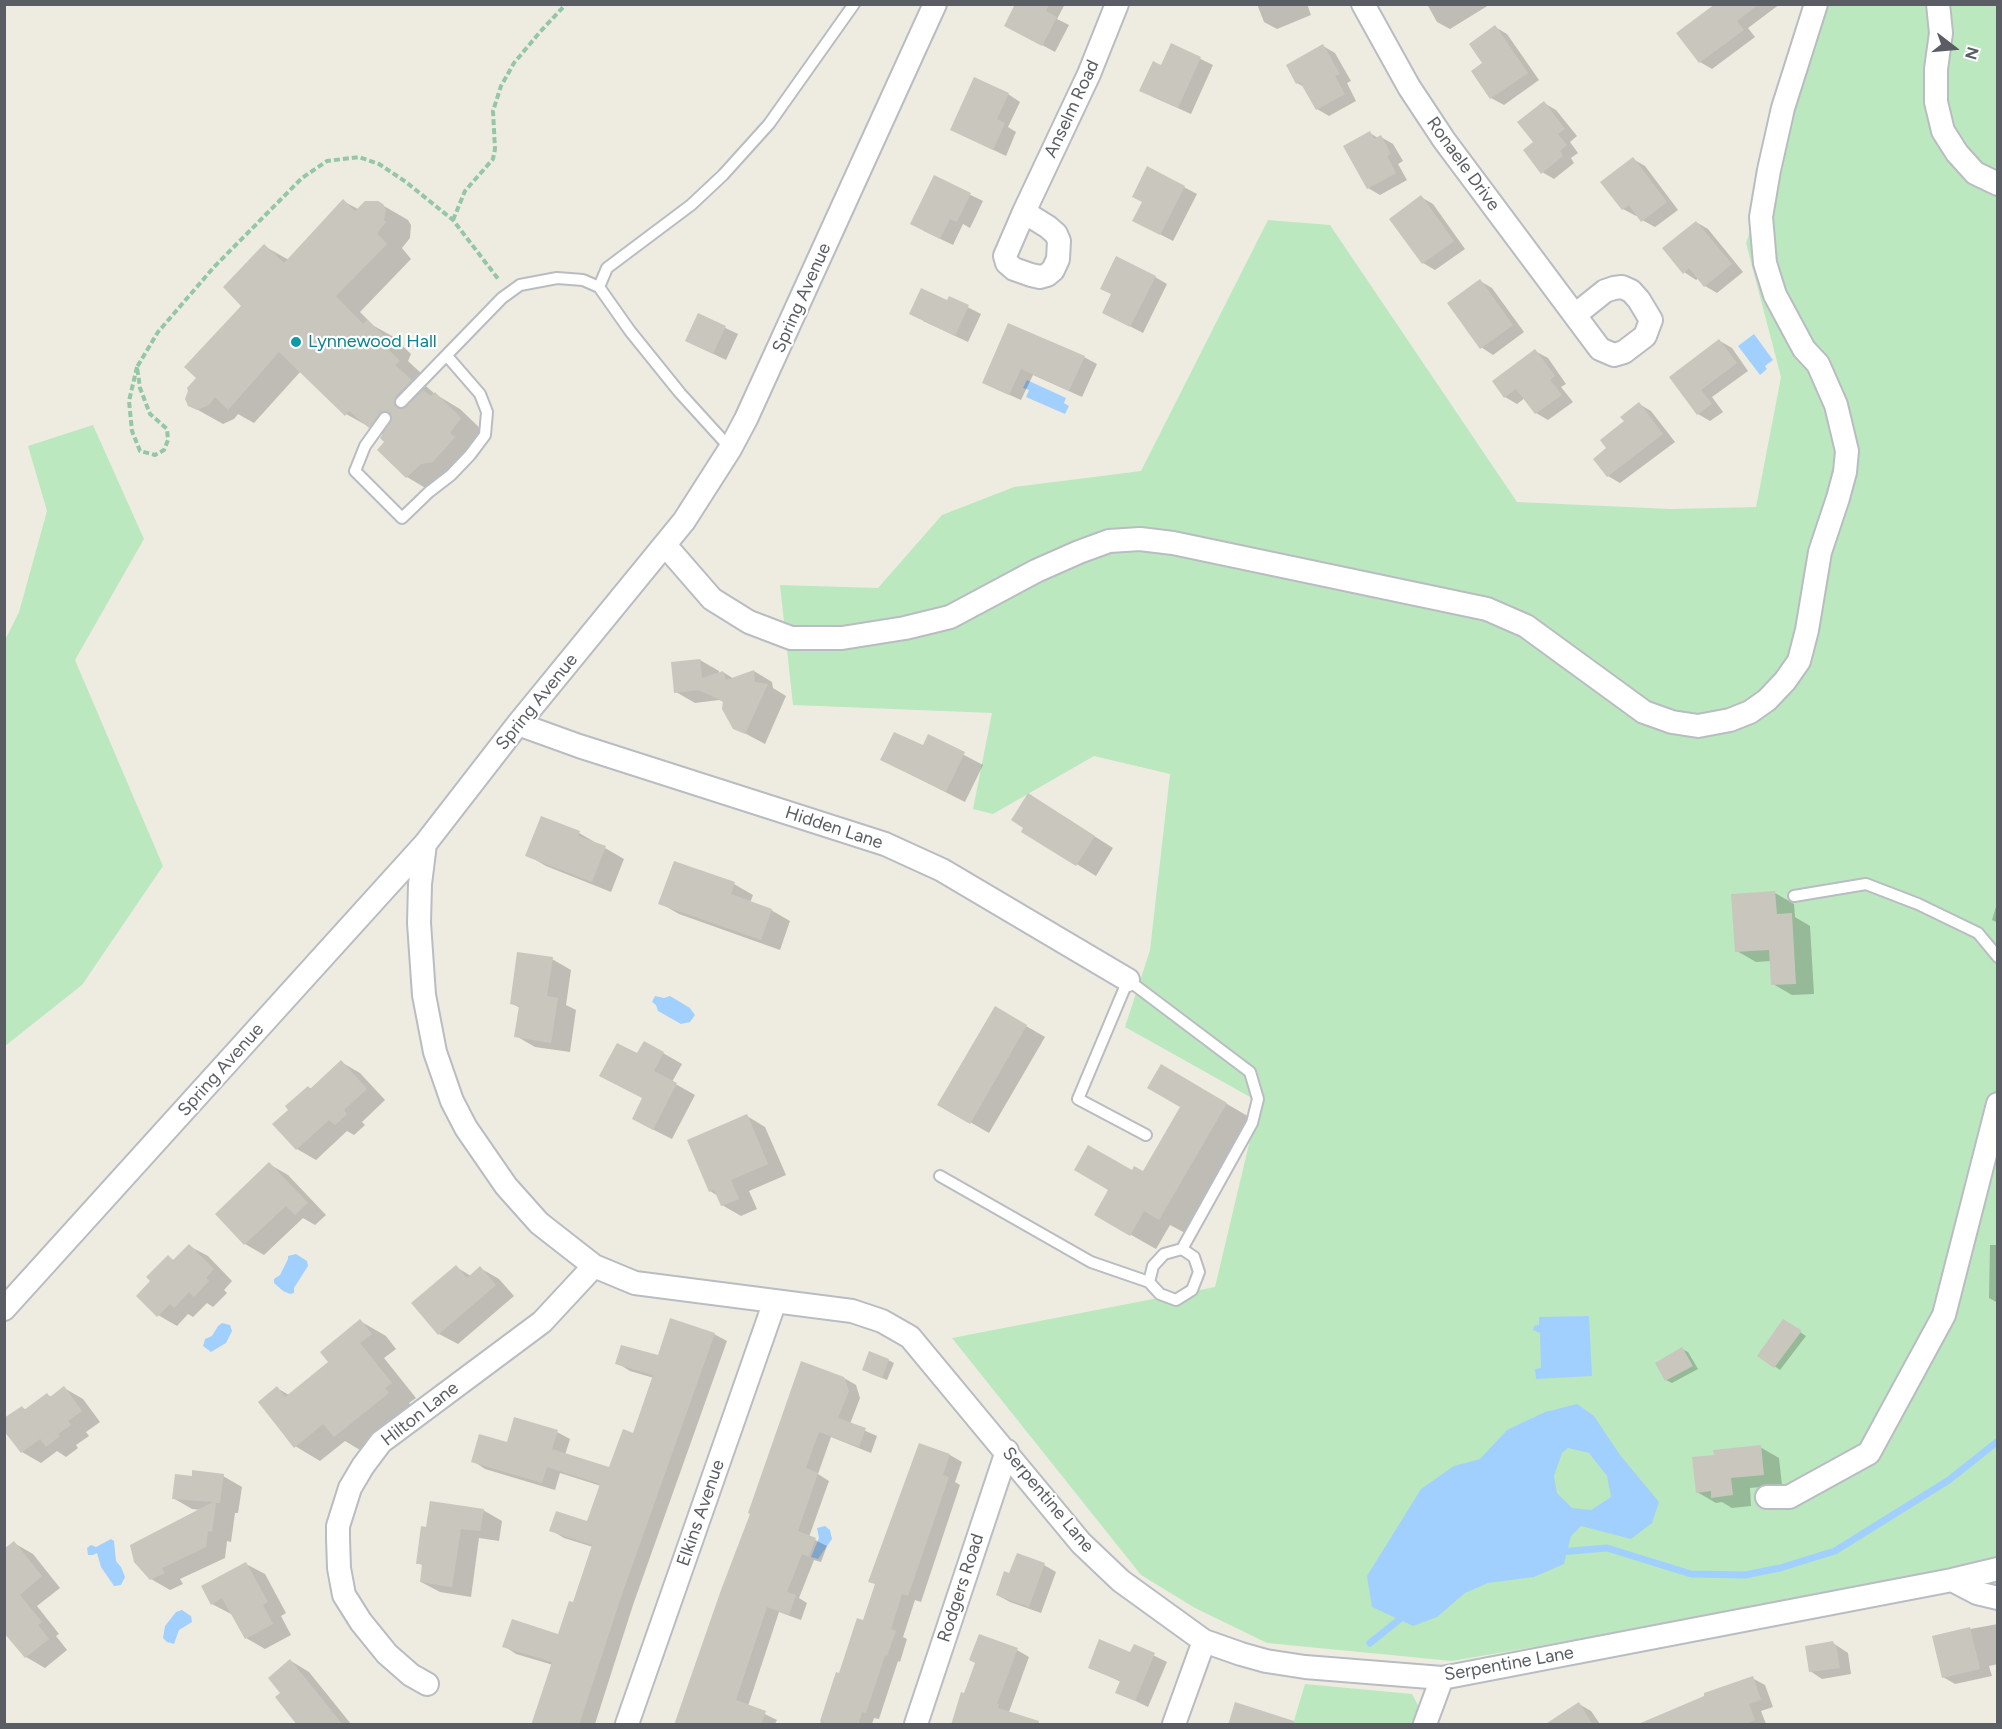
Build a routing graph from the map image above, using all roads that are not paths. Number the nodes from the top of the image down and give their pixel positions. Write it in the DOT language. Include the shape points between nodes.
graph roads {
  1 [pos="854,4"];
  2 [pos="935,4"];
  3 [pos="1117,4"];
  4 [pos="1363,4"];
  5 [pos="1816,4"];
  6 [pos="1938,4"];
  7 [pos="1998,184"];
  8 [pos="1024,212"];
  9 [pos="599,287"];
  10 [pos="1575,315"];
  11 [pos="447,356"];
  12 [pos="401,402"];
  13 [pos="385,418"];
  14 [pos="730,449"];
  15 [pos="665,545"];
  16 [pos="518,724"];
  17 [pos="425,844"];
  18 [pos="1794,896"];
  19 [pos="1998,957"];
  20 [pos="1128,980"];
  21 [pos="1998,1104"];
  22 [pos="1146,1135"];
  23 [pos="940,1176"];
  24 [pos="1182,1249"];
  25 [pos="594,1266"];
  26 [pos="1149,1282"];
  27 [pos="775,1301"];
  28 [pos="4,1310"];
  29 [pos="1006,1451"];
  30 [pos="1767,1497"];
  31 [pos="1998,1569"];
  32 [pos="1952,1580"];
  33 [pos="1998,1598"];
  34 [pos="1204,1641"];
  35 [pos="1442,1678"];
  36 [pos="427,1684"];
  37 [pos="627,1725"];
  38 [pos="916,1725"];
  39 [pos="1174,1725"];
  40 [pos="1425,1725"];
  1 -- 9 [label="lane" via="769,124 691,205 607,268"];
  2 -- 14 [label="street, Spring Avenue"];
  3 -- 8 [label="street, Anselm Road" via="1089,74"];
  4 -- 10 [label="street, Ronaele Drive" via="1444,140"];
  5 -- 15 [label="street" via="1783,108 1761,217 1765,262 1775,295 1804,350 1818,364 1836,405 1847,451 1839,498 1820,552 1799,661 1779,688 1750,712 1698,726 1672,722 1644,712 1526,626 1487,609 1173,543 1109,541 1036,571 950,617 842,638 791,638 749,622 712,599"];
  6 -- 7 [label="street" via="1941,33 1936,102 1943,131 1975,173"];
  9 -- 11 [label="lane" via="583,280 557,278 520,285"];
  9 -- 14 [label="lane" via="644,349"];
  11 -- 12 [label="lane"];
  11 -- 13 [label="lane" via="480,394 487,412 485,435 451,476 402,518 355,471 364,446"];
  14 -- 15 [label="street, Spring Avenue"];
  15 -- 16 [label="street, Spring Avenue"];
  16 -- 17 [label="street, Spring Avenue"];
  16 -- 20 [label="street, Hidden Lane" via="885,844 942,870"];
  17 -- 25 [label="street, Serpentine Lane" via="419,923 424,995 435,1052 452,1101 484,1157 506,1186 539,1223"];
  17 -- 28 [label="street, Spring Avenue"];
  18 -- 19 [label="lane" via="1866,884 1978,933"];
  20 -- 22 [label="lane" via="1078,1099"];
  20 -- 24 [label="lane" via="1250,1072 1258,1099 1252,1123"];
  21 -- 30 [label="street" via="1944,1315 1869,1453 1789,1497"];
  23 -- 26 [label="lane" via="1091,1262"];
  24 -- 26 [label="lane" via="1164,1254 1153,1266"];
  24 -- 26 [label="lane" via="1194,1257 1199,1272 1192,1290 1176,1300 1160,1294"];
  25 -- 27 [label="street, Serpentine Lane" via="635,1283"];
  25 -- 36 [label="street, Hilton Lane" via="542,1322 381,1442 348,1494 338,1526 345,1595 387,1654"];
  27 -- 29 [label="street, Serpentine Lane" via="852,1311 882,1321 910,1337"];
  27 -- 37 [label="street, Elkins Avenue"];
  29 -- 34 [label="street, Serpentine Lane" via="1081,1543 1121,1581"];
  29 -- 38 [label="street, Rodgers Road"];
  31 -- 32 [label="street, Serpentine Lane"];
  32 -- 33 [label="street"];
  32 -- 35 [label="street, Serpentine Lane"];
  34 -- 35 [label="street, Serpentine Lane" via="1266,1661"];
  34 -- 39 [label="street"];
  35 -- 40 [label="street"];
}
